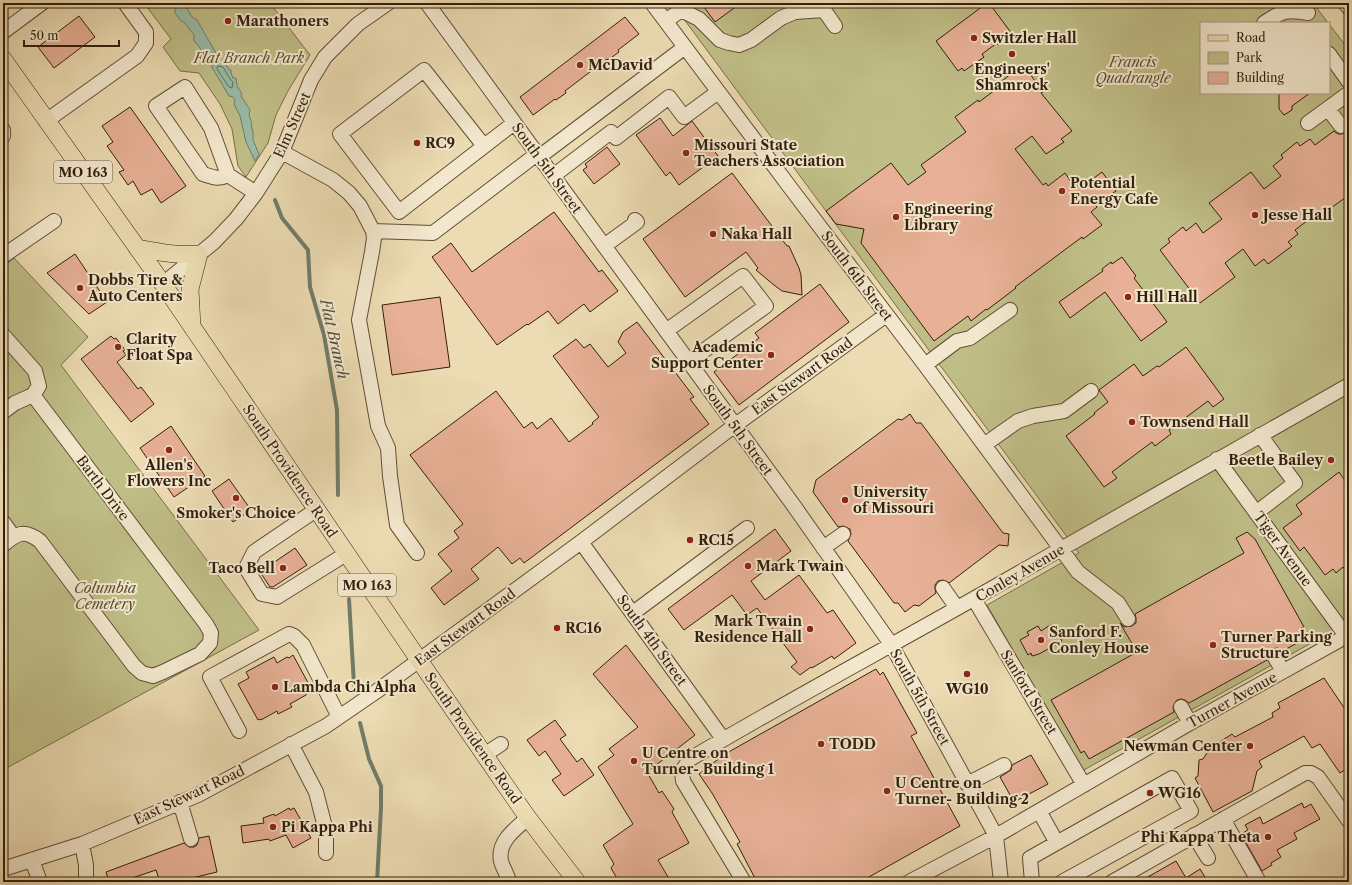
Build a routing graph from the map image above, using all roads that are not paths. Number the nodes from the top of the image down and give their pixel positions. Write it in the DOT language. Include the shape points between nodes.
graph roads {
  1 [pos="125,3"];
  2 [pos="388,3"];
  3 [pos="427,3"];
  4 [pos="652,3"];
  5 [pos="1345,3"];
  6 [pos="36,5"];
  7 [pos="683,7"];
  8 [pos="1349,8"];
  9 [pos="1309,13"];
  10 [pos="666,21"];
  11 [pos="1266,22"];
  12 [pos="835,26"];
  13 [pos="3,32"];
  14 [pos="685,47"];
  15 [pos="1330,55"];
  16 [pos="3,59"];
  17 [pos="1349,82"];
  18 [pos="718,92"];
  19 [pos="1349,93"];
  20 [pos="1328,109"];
  21 [pos="46,121"];
  22 [pos="514,123"];
  23 [pos="1308,123"];
  24 [pos="1341,126"];
  25 [pos="3,130"];
  26 [pos="3,136"];
  27 [pos="484,146"];
  28 [pos="282,152"];
  29 [pos="538,155"];
  30 [pos="228,175"];
  31 [pos="553,176"];
  32 [pos="256,193"];
  33 [pos="54,220"];
  34 [pos="635,220"];
  35 [pos="372,231"];
  36 [pos="604,246"];
  37 [pos="137,248"];
  38 [pos="199,254"];
  39 [pos="3,256"];
  40 [pos="162,284"];
  41 [pos="1010,310"];
  42 [pos="886,315"];
  43 [pos="192,328"];
  44 [pos="666,331"];
  45 [pos="3,335"];
  46 [pos="688,362"];
  47 [pos="925,365"];
  48 [pos="1349,385"];
  49 [pos="1092,391"];
  50 [pos="33,395"];
  51 [pos="3,412"];
  52 [pos="734,426"];
  53 [pos="1260,435"];
  54 [pos="984,444"];
  55 [pos="1217,459"];
  56 [pos="316,510"];
  57 [pos="1256,512"];
  58 [pos="3,522"];
  59 [pos="747,528"];
  60 [pos="843,534"];
  61 [pos="8,540"];
  62 [pos="581,542"];
  63 [pos="823,548"];
  64 [pos="1061,549"];
  65 [pos="417,553"];
  66 [pos="346,554"];
  67 [pos="943,588"];
  68 [pos="974,599"];
  69 [pos="957,608"];
  70 [pos="633,613"];
  71 [pos="1128,619"];
  72 [pos="1347,637"];
  73 [pos="891,644"];
  74 [pos="1274,656"];
  75 [pos="419,660"];
  76 [pos="1283,671"];
  77 [pos="1181,708"];
  78 [pos="339,717"];
  79 [pos="1190,723"];
  80 [pos="239,731"];
  81 [pos="724,739"];
  82 [pos="291,744"];
  83 [pos="501,744"];
  84 [pos="484,755"];
  85 [pos="1004,764"];
  86 [pos="967,784"];
  87 [pos="1084,785"];
  88 [pos="180,802"];
  89 [pos="1039,811"];
  90 [pos="528,818"];
  91 [pos="1223,819"];
  92 [pos="1349,821"];
  93 [pos="1194,835"];
  94 [pos="996,836"];
  95 [pos="191,839"];
  96 [pos="1057,843"];
  97 [pos="82,844"];
  98 [pos="326,853"];
  99 [pos="1208,858"];
  100 [pos="32,860"];
  101 [pos="3,869"];
  102 [pos="40,882"];
  103 [pos="86,882"];
  104 [pos="509,882"];
  105 [pos="576,882"];
  106 [pos="744,882"];
  107 [pos="909,882"];
  108 [pos="1001,882"];
  109 [pos="1032,882"];
  110 [pos="1062,882"];
  111 [pos="1112,882"];
  112 [pos="1259,882"];
  1 -- 21 [label="street" via="146,32 146,43 137,56"];
  2 -- 28 [label="street, Elm Street" via="358,24 325,57 312,80"];
  3 -- 22 [label="street, South 5th Street"];
  4 -- 10 [label="street, South 6th Street"];
  5 -- 8 [label="street"];
  6 -- 13 [label="street"];
  7 -- 10 [label="street"];
  7 -- 12 [label="street" via="720,40 729,44 739,45 751,40 781,18 795,12 824,10"];
  9 -- 11 [label="street" via="1287,11"];
  10 -- 14 [label="street, South 6th Street"];
  14 -- 18 [label="street, South 6th Street"];
  14 -- 29 [label="street"];
  15 -- 17 [label="street"];
  16 -- 21 [label="main road, South Providence Road / MO 163"];
  18 -- 31 [label="street" via="684,117 669,97"];
  18 -- 42 [label="street, South 6th Street"];
  19 -- 20 [label="street"];
  20 -- 23 [label="street"];
  20 -- 24 [label="street"];
  21 -- 37 [label="main road, South Providence Road / MO 163"];
  22 -- 27 [label="street"];
  22 -- 29 [label="street, South 5th Street"];
  25 -- 26 [label="street"];
  27 -- 27 [label="street" via="399,212 340,134 424,70"];
  28 -- 32 [label="street, Elm Street"];
  28 -- 35 [label="street" via="332,180 349,193 360,206"];
  29 -- 31 [label="street, South 5th Street"];
  29 -- 35 [label="street" via="433,233"];
  30 -- 30 [label="street" via="211,128 185,87 156,106 203,174 214,178"];
  30 -- 32 [label="street"];
  31 -- 36 [label="street, South 5th Street"];
  32 -- 38 [label="street, Elm Street" via="236,220"];
  33 -- 39 [label="street"];
  34 -- 36 [label="street" via="637,222"];
  35 -- 65 [label="street" via="372,252 359,320 378,426 388,448 397,525"];
  36 -- 44 [label="street, South 5th Street"];
  37 -- 38 [label="main road" via="182,255"];
  37 -- 40 [label="main road, South Providence Road / MO 163"];
  38 -- 40 [label="street, Elm Street"];
  38 -- 43 [label="main road" via="190,288"];
  40 -- 43 [label="main road, South Providence Road / MO 163"];
  41 -- 47 [label="street" via="970,338 957,341"];
  42 -- 47 [label="street, South 6th Street"];
  42 -- 52 [label="street, East Stewart Road"];
  43 -- 56 [label="main road, South Providence Road / MO 163"];
  44 -- 46 [label="street, South 5th Street"];
  44 -- 46 [label="street" via="743,276 766,306"];
  45 -- 50 [label="street" via="35,371 39,386"];
  46 -- 52 [label="street, South 5th Street"];
  47 -- 54 [label="street, South 6th Street"];
  48 -- 53 [label="street, Conley Avenue"];
  49 -- 54 [label="street" via="1064,412 1033,416 1018,421"];
  50 -- 51 [label="street"];
  50 -- 61 [label="street, Barth Drive" via="206,624 211,633 210,643 200,654 163,672 152,676 142,673 134,666 40,541 32,535 23,533"];
  52 -- 62 [label="street, East Stewart Road"];
  52 -- 63 [label="street, South 5th Street"];
  53 -- 55 [label="street, Conley Avenue"];
  53 -- 57 [label="street" via="1295,483"];
  54 -- 64 [label="street, South 6th Street"];
  55 -- 57 [label="street, Tiger Avenue"];
  55 -- 64 [label="street, Conley Avenue"];
  56 -- 66 [label="main road, South Providence Road / MO 163"];
  56 -- 66 [label="street" via="254,552 246,568 262,594 277,597"];
  57 -- 72 [label="street, Tiger Avenue"];
  58 -- 61 [label="street"];
  59 -- 70 [label="street"];
  60 -- 63 [label="street"];
  62 -- 70 [label="street, South 4th Street"];
  62 -- 75 [label="street, East Stewart Road"];
  63 -- 73 [label="street, South 5th Street"];
  64 -- 68 [label="street, Conley Avenue"];
  64 -- 71 [label="street, South 6th Street" via="1078,572 1118,603"];
  66 -- 75 [label="main road, South Providence Road / MO 163"];
  67 -- 69 [label="street"];
  68 -- 69 [label="street, Conley Avenue"];
  68 -- 87 [label="street, Sanford Street"];
  69 -- 73 [label="street, Conley Avenue"];
  70 -- 81 [label="street, South 4th Street"];
  72 -- 76 [label="street, Turner Avenue"];
  73 -- 81 [label="street, Conley Avenue"];
  73 -- 86 [label="street, South 5th Street"];
  74 -- 76 [label="street"];
  75 -- 78 [label="street, East Stewart Road"];
  75 -- 84 [label="main road, South Providence Road / MO 163"];
  76 -- 79 [label="street, Turner Avenue"];
  77 -- 79 [label="street"];
  78 -- 80 [label="street" via="303,645 289,634 210,678"];
  78 -- 82 [label="street, East Stewart Road"];
  79 -- 87 [label="street, Turner Avenue"];
  81 -- 106 [label="street, Conley Avenue" via="690,759 682,771 683,781"];
  82 -- 88 [label="street, East Stewart Road"];
  82 -- 98 [label="street" via="316,792 326,831"];
  83 -- 84 [label="street"];
  84 -- 90 [label="main road, South Providence Road / MO 163"];
  85 -- 86 [label="street"];
  86 -- 94 [label="street, South 5th Street"];
  87 -- 89 [label="street, Turner Avenue"];
  88 -- 95 [label="street"];
  88 -- 97 [label="street, East Stewart Road"];
  89 -- 94 [label="street, Turner Avenue"];
  89 -- 96 [label="street"];
  90 -- 104 [label="street" via="512,831 502,847 501,861"];
  90 -- 105 [label="main road, South Providence Road / MO 163"];
  91 -- 92 [label="street" via="1305,773 1311,773 1318,777"];
  91 -- 93 [label="street"];
  91 -- 112 [label="street"];
  93 -- 99 [label="street"];
  93 -- 111 [label="street"];
  94 -- 107 [label="street, Turner Avenue"];
  94 -- 108 [label="street, South 5th Street"];
  96 -- 109 [label="street" via="1030,858"];
  96 -- 110 [label="street" via="1172,778 1191,811"];
  97 -- 100 [label="street, East Stewart Road"];
  97 -- 103 [label="street"];
  100 -- 101 [label="street, East Stewart Road"];
  100 -- 102 [label="street"];
}
